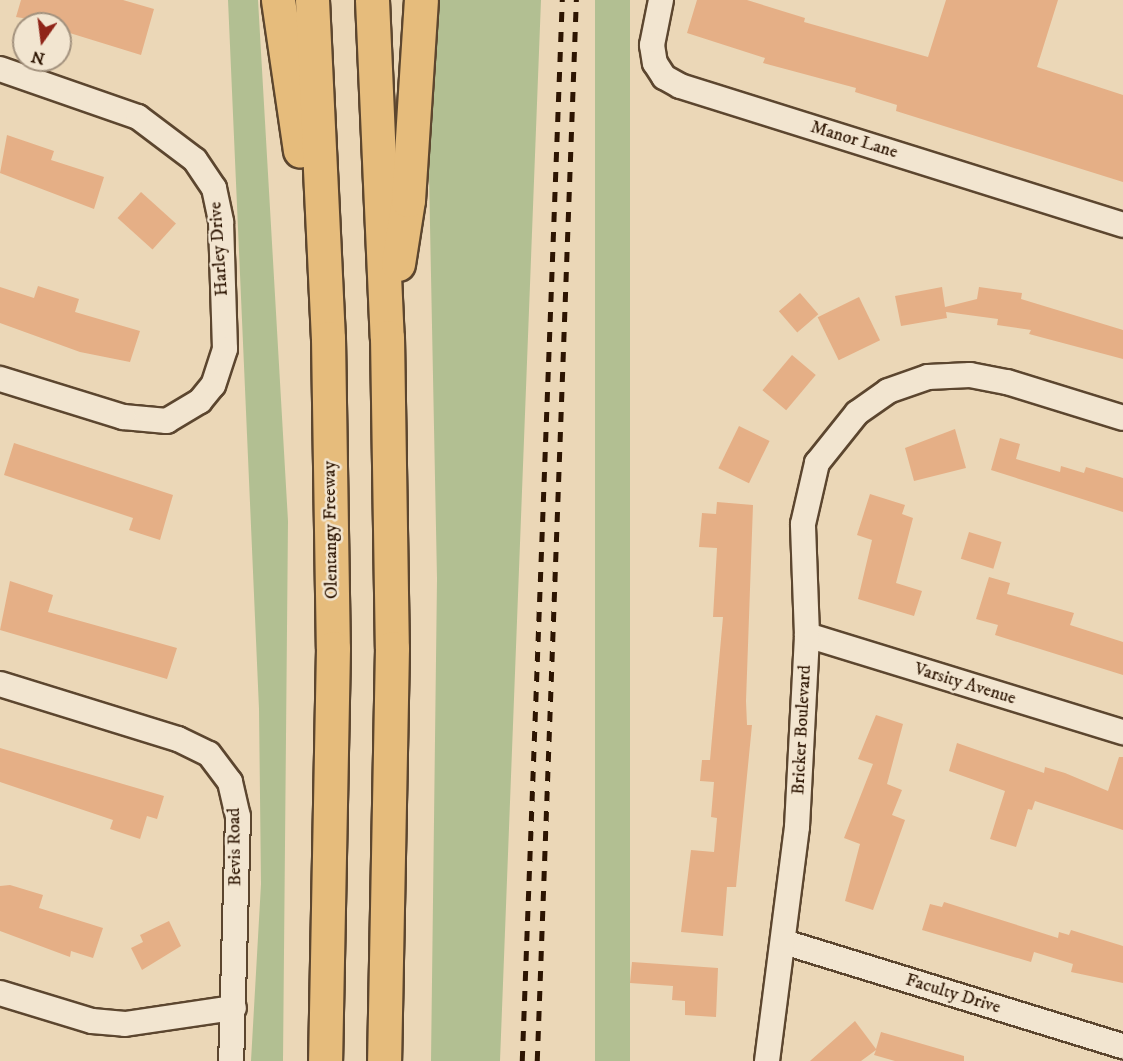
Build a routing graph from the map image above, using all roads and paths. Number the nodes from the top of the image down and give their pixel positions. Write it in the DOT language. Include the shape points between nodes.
graph roads {
  1 [pos="278,0"];
  2 [pos="312,0"];
  3 [pos="372,0"];
  4 [pos="421,0"];
  5 [pos="661,0"];
  6 [pos="0,69"];
  7 [pos="1123,225"];
  8 [pos="387,337"];
  9 [pos="328,338"];
  10 [pos="0,379"];
  11 [pos="1123,418"];
  12 [pos="807,635"];
  13 [pos="0,684"];
  14 [pos="1123,732"];
  15 [pos="783,942"];
  16 [pos="0,993"];
  17 [pos="234,1008"];
  18 [pos="1123,1046"];
  19 [pos="231,1061"];
  20 [pos="325,1061"];
  21 [pos="384,1061"];
  22 [pos="767,1061"];
  1 -- 9 [label="highway"];
  2 -- 9 [label="highway, Olentangy Freeway"];
  3 -- 8 [label="highway"];
  4 -- 8 [label="highway" via="408,200"];
  5 -- 7 [label="street, Manor Lane" via="652,45 654,63 664,77 680,86"];
  6 -- 10 [label="street, Harley Drive" via="138,117 195,160 214,188 220,222 225,349 213,385 184,412 157,421 123,417"];
  8 -- 21 [label="highway" via="392,648"];
  9 -- 20 [label="highway, Olentangy Freeway" via="333,648"];
  11 -- 12 [label="street, Bricker Boulevard" via="970,375 928,377 888,391 857,413 818,463 806,494 802,569"];
  12 -- 14 [label="street, Varsity Avenue"];
  12 -- 15 [label="street, Bricker Boulevard" via="797,826"];
  13 -- 17 [label="street, Bevis Road" via="178,739 209,754 230,782 238,816"];
  15 -- 18 [label="street, Faculty Drive"];
  15 -- 22 [label="street, Bricker Boulevard"];
  16 -- 17 [label="street" via="92,1021 125,1024"];
  17 -- 19 [label="street, Bevis Road"];
}
